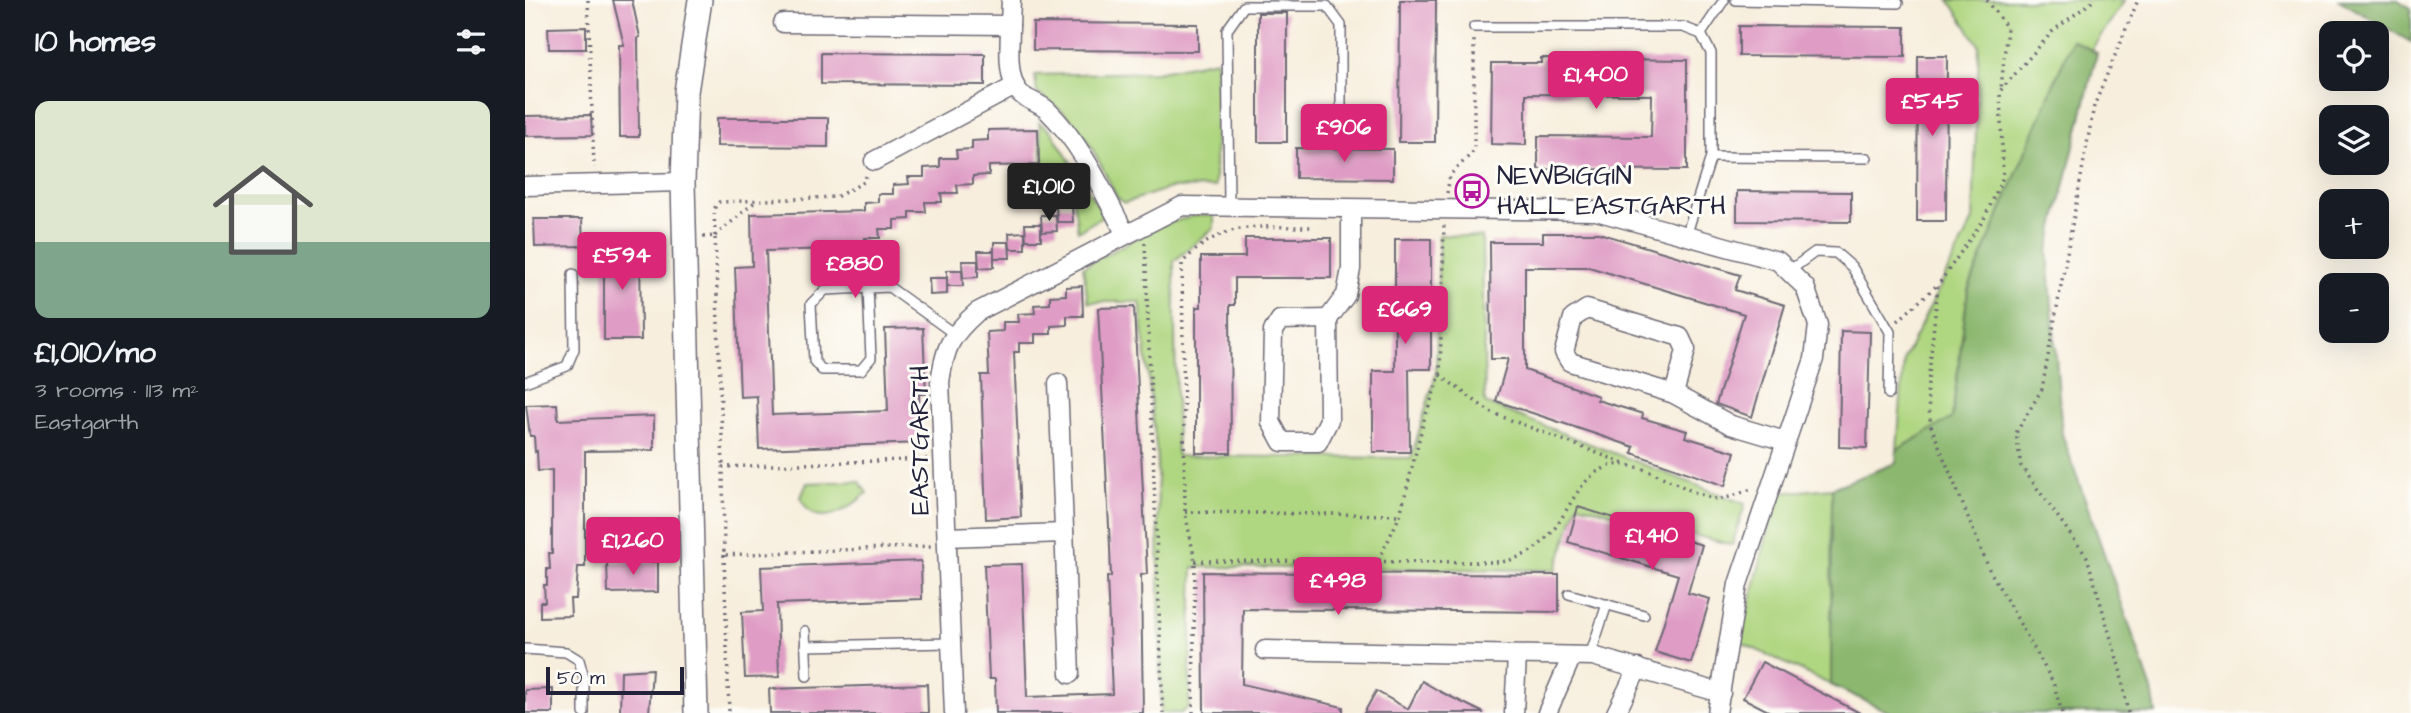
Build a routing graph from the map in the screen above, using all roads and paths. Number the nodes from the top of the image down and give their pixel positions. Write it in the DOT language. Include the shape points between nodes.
graph roads {
  1 [pos="588,0"];
  2 [pos="700,0"];
  3 [pos="1011,0"];
  4 [pos="1724,0"];
  5 [pos="1736,0"];
  6 [pos="1987,0"];
  7 [pos="2094,0"];
  8 [pos="2138,0"];
  9 [pos="1898,3"];
  10 [pos="783,23"];
  11 [pos="1010,25"];
  12 [pos="1474,27"];
  13 [pos="1701,34"];
  14 [pos="1015,86"];
  15 [pos="2000,91"];
  16 [pos="1341,124"];
  17 [pos="1711,157"];
  18 [pos="1867,158"];
  19 [pos="874,161"];
  20 [pos="683,182"];
  21 [pos="594,185"];
  22 [pos="525,186"];
  23 [pos="758,200"];
  24 [pos="1229,206"];
  25 [pos="1444,210"];
  26 [pos="1351,218"];
  27 [pos="1145,224"];
  28 [pos="1125,233"];
  29 [pos="715,236"];
  30 [pos="1686,236"];
  31 [pos="683,237"];
  32 [pos="1789,271"];
  33 [pos="573,274"];
  34 [pos="1938,285"];
  35 [pos="868,288"];
  36 [pos="1328,319"];
  37 [pos="1888,329"];
  38 [pos="953,333"];
  39 [pos="1440,374"];
  40 [pos="525,382"];
  41 [pos="1058,383"];
  42 [pos="1674,394"];
  43 [pos="1889,394"];
  44 [pos="1785,441"];
  45 [pos="943,459"];
  46 [pos="1628,465"];
  47 [pos="723,467"];
  48 [pos="1771,483"];
  49 [pos="1185,512"];
  50 [pos="1400,515"];
  51 [pos="1064,533"];
  52 [pos="947,541"];
  53 [pos="724,555"];
  54 [pos="1379,561"];
  55 [pos="1195,562"];
  56 [pos="1569,594"];
  57 [pos="1607,604"];
  58 [pos="1644,615"];
  59 [pos="805,631"];
  60 [pos="951,643"];
  61 [pos="805,646"];
  62 [pos="525,649"];
  63 [pos="1265,650"];
  64 [pos="1517,656"];
  65 [pos="1581,656"];
  66 [pos="1638,668"];
  67 [pos="1070,674"];
  68 [pos="807,676"];
  69 [pos="1721,693"];
  70 [pos="584,713"];
  71 [pos="696,713"];
  72 [pos="729,713"];
  73 [pos="954,713"];
  74 [pos="1163,713"];
  75 [pos="1193,713"];
  76 [pos="1514,713"];
  77 [pos="1547,713"];
  78 [pos="1616,713"];
  79 [pos="1717,713"];
  80 [pos="2062,713"];
  81 [pos="2128,713"];
  1 -- 21 [label="path"];
  2 -- 20 [label="street" via="686,92"];
  3 -- 11 [label="street"];
  4 -- 13 [label="lane"];
  5 -- 9 [label="lane"];
  6 -- 15 [label="path" via="2007,28"];
  7 -- 15 [label="path" via="2025,58"];
  8 -- 81 [label="path" via="2094,106 2042,389 2016,433 2021,466 2087,557"];
  10 -- 11 [label="street"];
  11 -- 14 [label="street" via="1009,64"];
  12 -- 13 [label="lane" via="1683,27"];
  12 -- 25 [label="path" via="1474,150 1450,175"];
  13 -- 17 [label="lane" via="1711,53"];
  14 -- 19 [label="street"];
  14 -- 28 [label="street" via="1023,97 1045,108 1071,140"];
  15 -- 34 [label="path" via="2003,177 1984,219"];
  16 -- 24 [label="lane" via="1341,25 1327,6 1244,6 1227,30"];
  17 -- 18 [label="lane"];
  17 -- 30 [label="lane"];
  19 -- 23 [label="path" via="864,182 836,197"];
  20 -- 21 [label="street"];
  20 -- 31 [label="street"];
  21 -- 22 [label="street"];
  23 -- 29 [label="path"];
  23 -- 29 [label="path" via="719,202 714,209"];
  24 -- 26 [label="street, EASTGARTH"];
  24 -- 27 [label="street, EASTGARTH" via="1182,206"];
  25 -- 26 [label="street, EASTGARTH"];
  25 -- 30 [label="street, EASTGARTH" via="1596,211"];
  25 -- 39 [label="path"];
  26 -- 36 [label="street" via="1346,295"];
  26 -- 49 [label="path" via="1229,229 1195,248 1182,263"];
  27 -- 28 [label="street, EASTGARTH"];
  27 -- 74 [label="path"];
  28 -- 38 [label="street, EASTGARTH" via="977,312"];
  29 -- 31 [label="path"];
  29 -- 47 [label="path"];
  30 -- 32 [label="street, EASTGARTH" via="1778,261"];
  31 -- 71 [label="street"];
  32 -- 37 [label="lane" via="1815,252 1836,253 1852,267"];
  32 -- 44 [label="street, EASTGARTH" via="1805,288 1818,325 1814,359"];
  33 -- 40 [label="lane" via="574,349 567,366"];
  34 -- 37 [label="path"];
  34 -- 80 [label="path" via="1927,393 1931,426 1989,569 2053,682"];
  35 -- 35 [label="lane" via="871,358 861,370 822,370 814,361 811,304 825,290"];
  35 -- 38 [label="lane" via="889,287"];
  36 -- 36 [label="street" via="1280,320 1273,331 1271,422 1282,442 1318,442 1329,420"];
  37 -- 43 [label="lane"];
  38 -- 45 [label="street, EASTGARTH" via="943,357 940,382"];
  39 -- 46 [label="path" via="1490,412"];
  39 -- 50 [label="path"];
  41 -- 51 [label="street"];
  42 -- 42 [label="street" via="1570,362 1564,352 1573,318 1587,309 1680,338 1686,350"];
  42 -- 44 [label="street" via="1731,425"];
  44 -- 48 [label="street, EASTGARTH"];
  45 -- 47 [label="path"];
  45 -- 52 [label="street, EASTGARTH"];
  46 -- 48 [label="path" via="1718,499"];
  46 -- 54 [label="path" via="1609,466 1585,480 1550,538 1517,559"];
  47 -- 53 [label="path"];
  48 -- 69 [label="street, EASTGARTH" via="1738,584"];
  49 -- 50 [label="path"];
  49 -- 55 [label="path"];
  50 -- 54 [label="path"];
  51 -- 52 [label="street, EASTGARTH"];
  51 -- 67 [label="street"];
  52 -- 53 [label="path"];
  52 -- 60 [label="street, EASTGARTH"];
  53 -- 72 [label="path"];
  54 -- 55 [label="path"];
  55 -- 75 [label="path"];
  56 -- 57 [label="lane"];
  57 -- 58 [label="lane"];
  57 -- 65 [label="lane"];
  59 -- 61 [label="lane"];
  60 -- 61 [label="lane"];
  60 -- 73 [label="street, EASTGARTH"];
  61 -- 68 [label="lane"];
  62 -- 70 [label="lane" via="566,652 579,660 585,678"];
  63 -- 64 [label="street"];
  64 -- 65 [label="street"];
  64 -- 76 [label="street"];
  65 -- 66 [label="street"];
  65 -- 77 [label="street"];
  66 -- 69 [label="street"];
  66 -- 78 [label="street"];
  69 -- 79 [label="street, EASTGARTH"];
}
